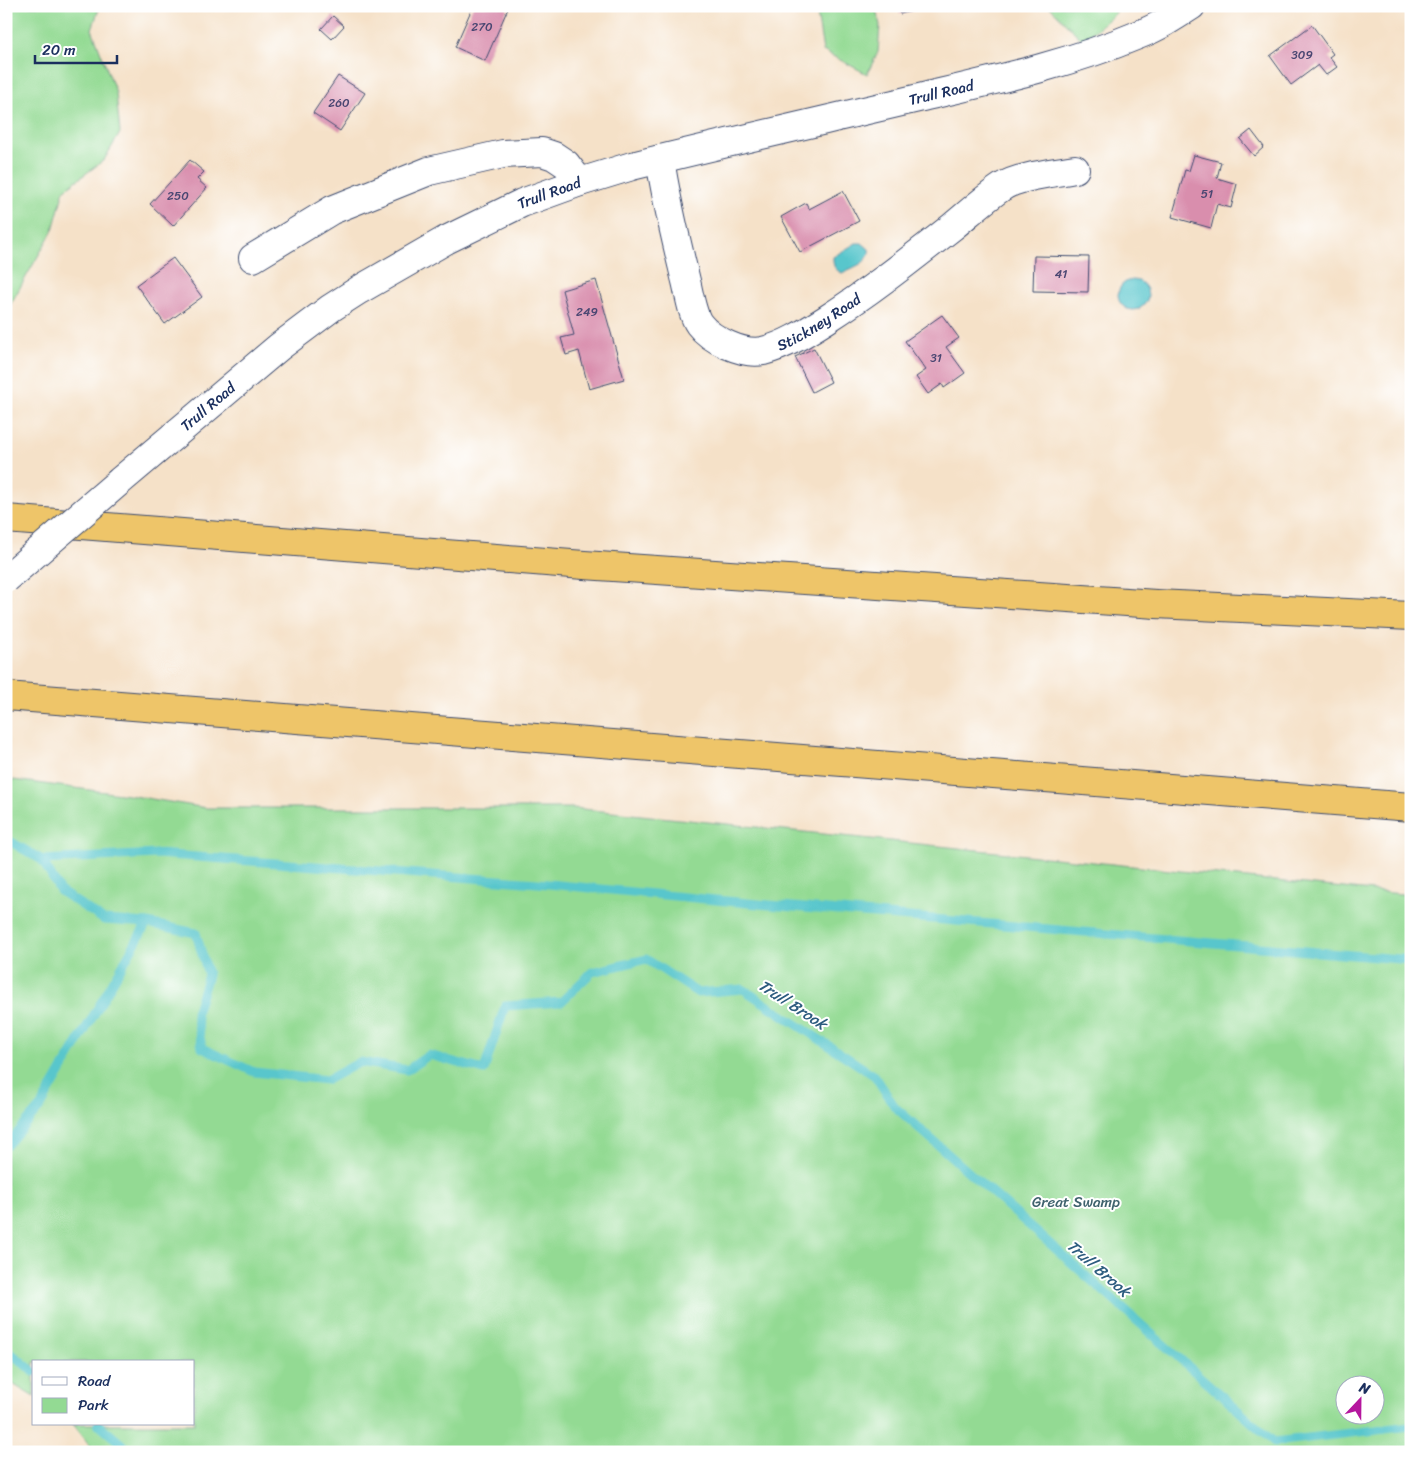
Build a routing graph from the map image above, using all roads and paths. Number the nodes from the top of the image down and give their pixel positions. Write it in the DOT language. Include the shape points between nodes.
graph roads {
  1 [pos="1191,6"];
  2 [pos="660,159"];
  3 [pos="1075,169"];
  4 [pos="580,182"];
  5 [pos="252,258"];
  6 [pos="6,519"];
  7 [pos="6,579"];
  8 [pos="1411,616"];
  9 [pos="6,696"];
  10 [pos="1411,807"];
  1 -- 2 [label="street, Trull Road" via="1139,35 1064,62"];
  2 -- 3 [label="street, Stickney Road" via="666,197 699,324 713,337 753,352 791,339 857,299 1011,182"];
  2 -- 4 [label="street, Trull Road"];
  4 -- 5 [label="street" via="566,164 542,152 503,154 429,171 332,210"];
  4 -- 7 [label="street, Trull Road, bridge" via="522,203 438,244 324,313 279,347"];
  6 -- 8 [label="highway" via="624,568 1156,604"];
  9 -- 10 [label="highway"];
}
